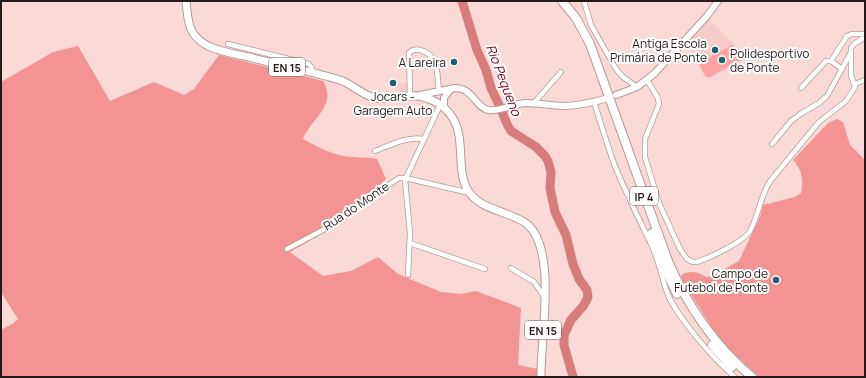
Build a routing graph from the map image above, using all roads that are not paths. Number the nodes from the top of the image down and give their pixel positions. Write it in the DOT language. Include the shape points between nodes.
graph roads {
  1 [pos="186,1"];
  2 [pos="555,1"];
  3 [pos="562,1"];
  4 [pos="584,1"];
  5 [pos="718,1"];
  6 [pos="865,36"];
  7 [pos="228,44"];
  8 [pos="851,52"];
  9 [pos="831,61"];
  10 [pos="842,69"];
  11 [pos="561,72"];
  12 [pos="312,73"];
  13 [pos="647,80"];
  14 [pos="865,80"];
  15 [pos="855,84"];
  16 [pos="637,87"];
  17 [pos="801,88"];
  18 [pos="445,92"];
  19 [pos="616,95"];
  20 [pos="413,96"];
  21 [pos="605,99"];
  22 [pos="594,102"];
  23 [pos="438,103"];
  24 [pos="534,103"];
  25 [pos="424,139"];
  26 [pos="772,144"];
  27 [pos="375,151"];
  28 [pos="405,178"];
  29 [pos="470,193"];
  30 [pos="410,243"];
  31 [pos="287,249"];
  32 [pos="511,268"];
  33 [pos="485,269"];
  34 [pos="408,275"];
  35 [pos="545,299"];
  36 [pos="542,377"];
  37 [pos="735,377"];
  38 [pos="744,377"];
  39 [pos="752,377"];
  1 -- 12 [label="main road, EN 15" via="190,29 205,44 215,49"];
  2 -- 38 [label="highway, IP 4" via="571,19 586,46 671,283 716,350"];
  3 -- 39 [label="highway, IP 4" via="576,18 590,44 678,284 720,347"];
  4 -- 16 [label="street" via="591,25 616,69"];
  5 -- 13 [label="street" via="658,71"];
  6 -- 8 [label="street" via="853,45"];
  6 -- 9 [label="street" via="847,36"];
  7 -- 12 [label="street" via="309,64"];
  8 -- 10 [label="street"];
  8 -- 15 [label="street" via="851,75"];
  9 -- 10 [label="street"];
  9 -- 17 [label="street" via="825,62"];
  10 -- 26 [label="street" via="824,98 792,120"];
  11 -- 24 [label="street"];
  12 -- 20 [label="main road, EN 15" via="346,82 364,94 374,97"];
  13 -- 15 [label="street" via="659,104 645,139 645,157 658,203 671,231 684,256 695,262 747,236 771,180 819,122 847,100"];
  13 -- 16 [label="street"];
  14 -- 15 [label="street"];
  16 -- 19 [label="street"];
  18 -- 20 [label="street"];
  18 -- 20 [label="street" via="434,59 420,50 413,50 409,53"];
  18 -- 23 [label="street" via="444,101"];
  18 -- 23 [label="street" via="438,95"];
  18 -- 24 [label="street" via="458,88 471,94 485,109 491,110"];
  20 -- 23 [label="main road, EN 15"];
  21 -- 22 [label="street"];
  22 -- 24 [label="street" via="567,106"];
  22 -- 37 [label="street" via="615,166 655,252 670,297 698,338"];
  23 -- 25 [label="street"];
  23 -- 29 [label="main road" via="453,118 459,131 464,178"];
  25 -- 27 [label="street" via="403,140"];
  25 -- 28 [label="street"];
  28 -- 29 [label="street"];
  28 -- 30 [label="street"];
  28 -- 31 [label="street, Rua do Monte" via="394,180 336,222"];
  29 -- 35 [label="main road, EN 15" via="479,202 520,220 530,228 543,257 546,277"];
  30 -- 33 [label="street"];
  30 -- 34 [label="street"];
  32 -- 35 [label="street" via="534,282"];
  35 -- 36 [label="main road, EN 15" via="541,349"];
}
